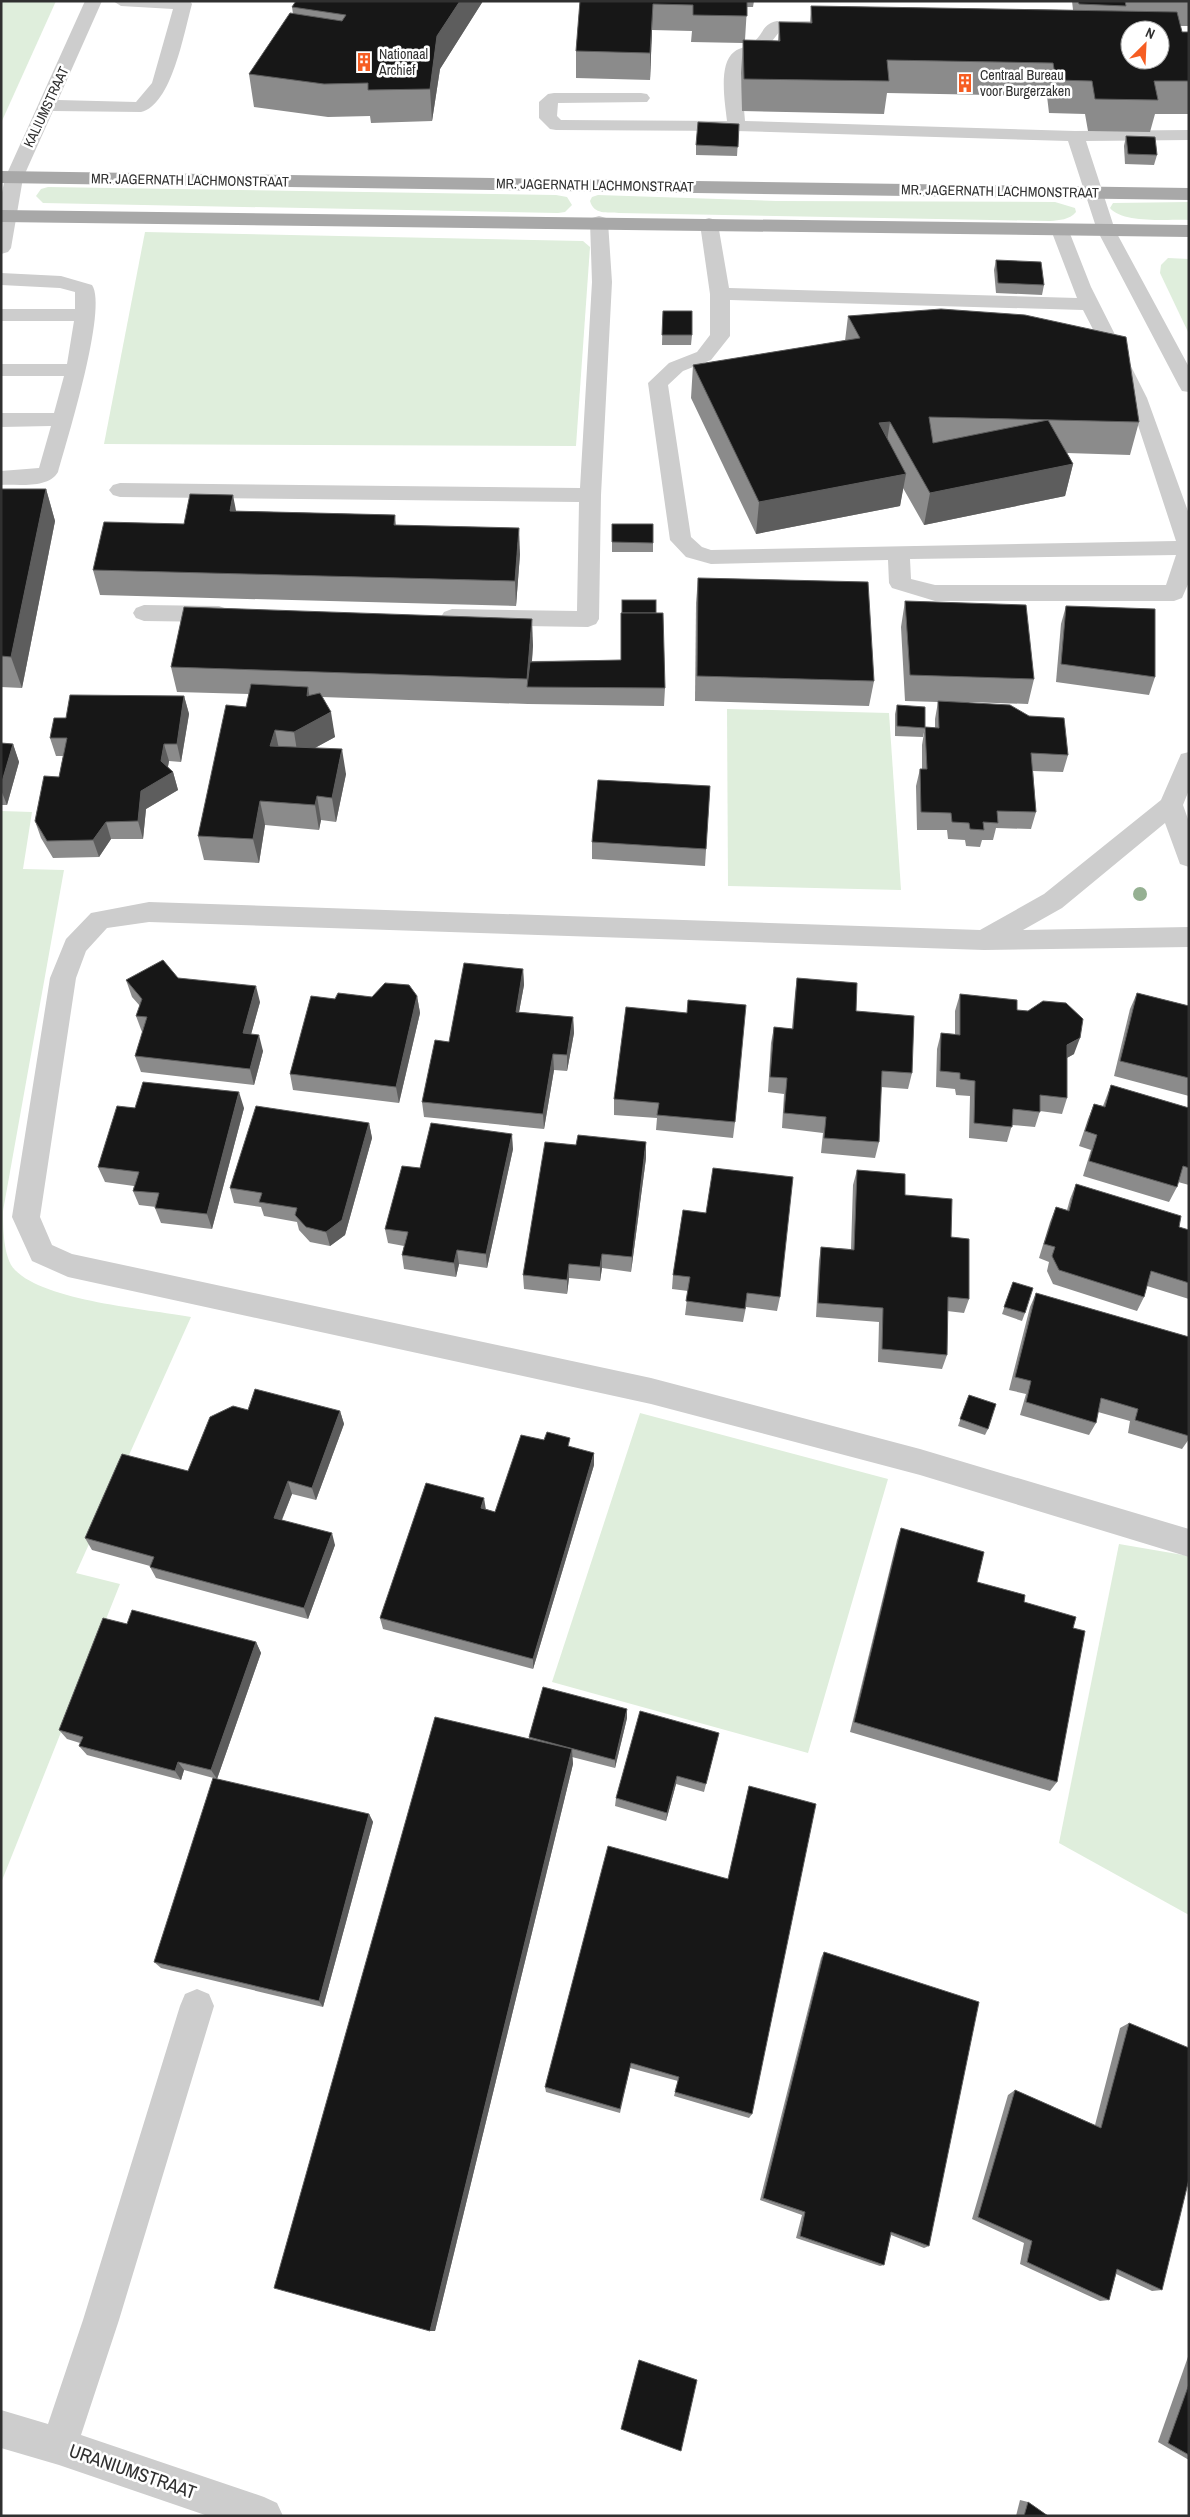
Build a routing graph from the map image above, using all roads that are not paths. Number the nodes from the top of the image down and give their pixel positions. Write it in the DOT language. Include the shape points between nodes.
graph roads {
  1 [pos="94,1"];
  2 [pos="121,1"];
  3 [pos="184,3"];
  4 [pos="837,27"];
  5 [pos="641,98"];
  6 [pos="47,106"];
  7 [pos="736,126"];
  8 [pos="1189,134"];
  9 [pos="1075,136"];
  10 [pos="8,178"];
  11 [pos="1095,192"];
  12 [pos="1189,194"];
  13 [pos="5,216"];
  14 [pos="599,222"];
  15 [pos="709,224"];
  16 [pos="1060,230"];
  17 [pos="1106,230"];
  18 [pos="1189,231"];
  19 [pos="1,248"];
  20 [pos="1,279"];
  21 [pos="720,294"];
  22 [pos="1088,304"];
  23 [pos="1,315"];
  24 [pos="85,316"];
  25 [pos="1,370"];
  26 [pos="75,370"];
  27 [pos="1189,386"];
  28 [pos="62,419"];
  29 [pos="1,420"];
  30 [pos="1,478"];
  31 [pos="120,490"];
  32 [pos="590,495"];
  33 [pos="1189,548"];
  34 [pos="899,552"];
  35 [pos="144,613"];
  36 [pos="242,614"];
  37 [pos="430,617"];
  38 [pos="1189,760"];
  39 [pos="1171,805"];
  40 [pos="1189,858"];
  41 [pos="1189,937"];
  42 [pos="984,940"];
  43 [pos="1189,1543"];
  44 [pos="198,2006"];
  45 [pos="1,2429"];
  46 [pos="59,2446"];
  47 [pos="264,2516"];
  1 -- 6 [label="street, KALIUMSTRAAT"];
  2 -- 3 [label="street"];
  3 -- 6 [label="street" via="161,84 141,107"];
  4 -- 7 [label="street" via="777,26 770,30 758,49 740,55 732,75"];
  5 -- 7 [label="street" via="554,98 548,102 548,118 556,125"];
  6 -- 10 [label="street, KALIUMSTRAAT"];
  7 -- 9 [label="street"];
  8 -- 9 [label="street"];
  9 -- 11 [label="street"];
  10 -- 11 [label="main road, MR. JAGERNATH LACHMONSTRAAT"];
  10 -- 13 [label="street, KALIUMSTRAAT"];
  11 -- 12 [label="main road, MR. JAGERNATH LACHMONSTRAAT"];
  11 -- 17 [label="street"];
  13 -- 14 [label="main road"];
  13 -- 19 [label="street, KALIUMSTRAAT"];
  14 -- 15 [label="main road"];
  14 -- 32 [label="street" via="602,282"];
  15 -- 16 [label="main road"];
  15 -- 21 [label="street"];
  16 -- 17 [label="main road"];
  16 -- 22 [label="street" via="1068,259"];
  17 -- 18 [label="main road"];
  17 -- 27 [label="street"];
  20 -- 24 [label="street" via="61,282 85,289"];
  21 -- 22 [label="street"];
  21 -- 34 [label="street" via="720,336 704,356 676,367 658,382 681,540 694,552 711,557"];
  22 -- 33 [label="street" via="1128,379"];
  23 -- 24 [label="street"];
  24 -- 26 [label="street"];
  25 -- 26 [label="street"];
  26 -- 28 [label="street"];
  28 -- 29 [label="street"];
  28 -- 30 [label="street" via="48,472 40,478"];
  31 -- 32 [label="street"];
  32 -- 37 [label="street" via="588,619"];
  33 -- 34 [label="street"];
  33 -- 34 [label="street" via="1174,593 935,593 900,583"];
  35 -- 36 [label="street"];
  38 -- 39 [label="street"];
  39 -- 40 [label="street"];
  39 -- 42 [label="street" via="1053,901"];
  41 -- 42 [label="street"];
  42 -- 43 [label="street" via="194,913 148,912 100,920 75,946 63,978 26,1217 42,1253 68,1265 651,1391 920,1462"];
  44 -- 46 [label="street"];
  45 -- 46 [label="street, URANIUMSTRAAT"];
  46 -- 47 [label="street, URANIUMSTRAAT"];
}
